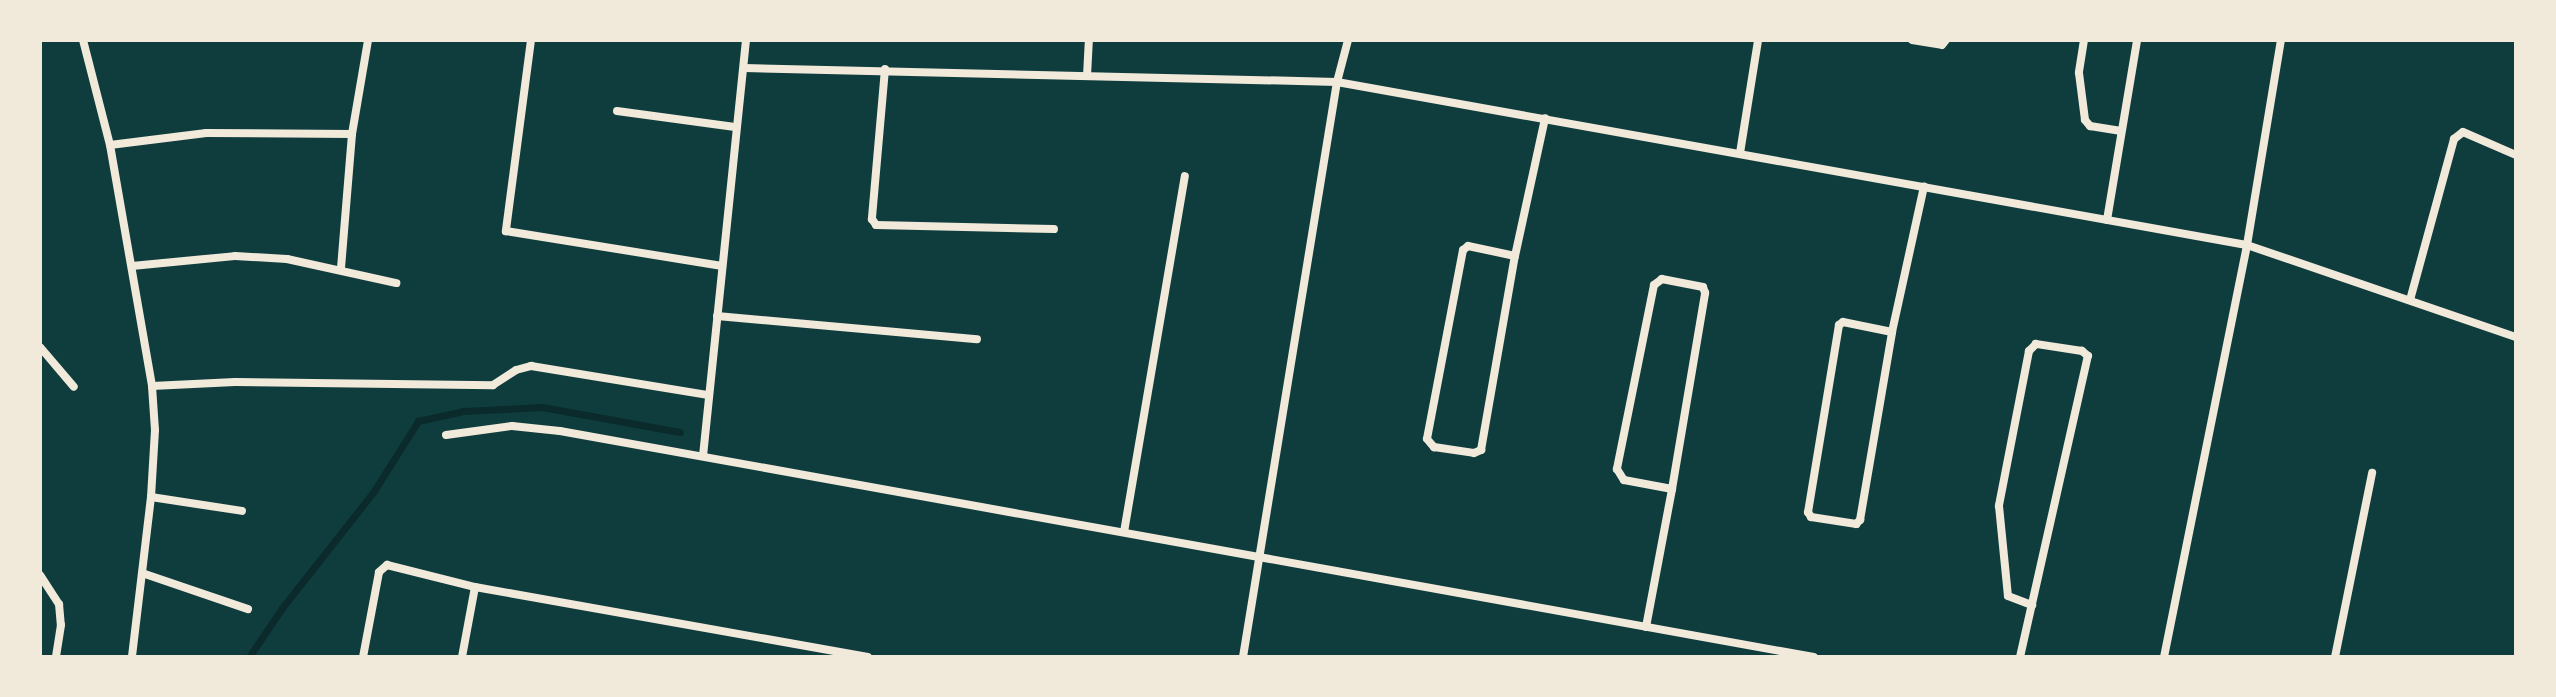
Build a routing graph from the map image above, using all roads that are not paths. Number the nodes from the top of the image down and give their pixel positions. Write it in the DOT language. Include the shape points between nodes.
graph roads {
  1 [pos="83,40"];
  2 [pos="368,40"];
  3 [pos="531,40"];
  4 [pos="746,40"];
  5 [pos="1089,40"];
  6 [pos="1348,40"];
  7 [pos="1758,40"];
  8 [pos="1912,40"];
  9 [pos="1946,40"];
  10 [pos="2084,40"];
  11 [pos="2137,40"];
  12 [pos="2281,40"];
  13 [pos="745,68"];
  14 [pos="885,69"];
  15 [pos="1087,76"];
  16 [pos="1337,82"];
  17 [pos="617,111"];
  18 [pos="1545,118"];
  19 [pos="735,127"];
  20 [pos="2120,131"];
  21 [pos="352,134"];
  22 [pos="110,145"];
  23 [pos="1740,153"];
  24 [pos="2516,155"];
  25 [pos="1185,176"];
  26 [pos="1924,186"];
  27 [pos="2107,220"];
  28 [pos="1054,229"];
  29 [pos="2247,245"];
  30 [pos="1515,256"];
  31 [pos="132,266"];
  32 [pos="722,266"];
  33 [pos="341,268"];
  34 [pos="396,283"];
  35 [pos="2410,300"];
  36 [pos="717,316"];
  37 [pos="1892,332"];
  38 [pos="2516,337"];
  39 [pos="977,339"];
  40 [pos="40,347"];
  41 [pos="152,386"];
  42 [pos="74,387"];
  43 [pos="709,395"];
  44 [pos="446,435"];
  45 [pos="703,456"];
  46 [pos="2372,473"];
  47 [pos="1672,489"];
  48 [pos="151,497"];
  49 [pos="242,511"];
  50 [pos="1124,532"];
  51 [pos="1261,557"];
  52 [pos="142,573"];
  53 [pos="40,575"];
  54 [pos="475,587"];
  55 [pos="2032,605"];
  56 [pos="248,609"];
  57 [pos="1646,627"];
  58 [pos="56,657"];
  59 [pos="132,657"];
  60 [pos="363,657"];
  61 [pos="462,657"];
  62 [pos="868,657"];
  63 [pos="1243,657"];
  64 [pos="1814,657"];
  65 [pos="2020,657"];
  66 [pos="2164,657"];
  67 [pos="2335,657"];
  1 -- 22 [label="street"];
  2 -- 21 [label="street"];
  3 -- 32 [label="street" via="506,231"];
  4 -- 13 [label="street"];
  5 -- 15 [label="street"];
  6 -- 16 [label="street"];
  7 -- 23 [label="street"];
  8 -- 9 [label="street" via="1942,45"];
  10 -- 20 [label="street" via="2079,73 2085,120 2090,126"];
  11 -- 20 [label="street"];
  12 -- 29 [label="street"];
  13 -- 14 [label="street"];
  13 -- 19 [label="street"];
  14 -- 15 [label="street"];
  14 -- 28 [label="street" via="872,219 876,225"];
  15 -- 16 [label="street"];
  16 -- 18 [label="street"];
  16 -- 51 [label="street"];
  17 -- 19 [label="street"];
  18 -- 23 [label="street"];
  18 -- 30 [label="street"];
  19 -- 32 [label="street"];
  20 -- 27 [label="street"];
  21 -- 22 [label="street" via="206,133"];
  21 -- 33 [label="street"];
  22 -- 31 [label="street"];
  23 -- 26 [label="street"];
  24 -- 35 [label="street" via="2463,132 2454,139"];
  25 -- 50 [label="street"];
  26 -- 27 [label="street"];
  26 -- 37 [label="street"];
  27 -- 29 [label="street"];
  29 -- 35 [label="street"];
  29 -- 66 [label="street"];
  30 -- 30 [label="street" via="1481,450 1434,447 1427,439 1463,250 1468,246"];
  31 -- 33 [label="street" via="235,256"];
  31 -- 41 [label="street"];
  32 -- 36 [label="street"];
  33 -- 34 [label="street"];
  35 -- 38 [label="street"];
  36 -- 39 [label="street"];
  36 -- 43 [label="street"];
  37 -- 37 [label="street" via="1860,520 1856,524 1811,517 1839,325"];
  40 -- 42 [label="street"];
  41 -- 43 [label="street" via="493,385 531,366"];
  41 -- 48 [label="street"];
  43 -- 45 [label="street"];
  44 -- 45 [label="street" via="512,426"];
  45 -- 50 [label="street"];
  46 -- 67 [label="street"];
  47 -- 47 [label="street" via="1705,293 1703,287 1662,279 1654,285 1617,469 1624,480"];
  47 -- 57 [label="street"];
  48 -- 49 [label="street"];
  48 -- 52 [label="street"];
  50 -- 51 [label="street"];
  51 -- 57 [label="street"];
  51 -- 63 [label="street"];
  52 -- 56 [label="street"];
  52 -- 59 [label="street"];
  53 -- 58 [label="street" via="59,604"];
  54 -- 60 [label="street" via="381,567"];
  54 -- 61 [label="street"];
  54 -- 62 [label="street"];
  55 -- 55 [label="street" via="2088,356 2036,344 2029,351 1999,506 2008,596"];
  55 -- 65 [label="street"];
  57 -- 64 [label="street"];
}
